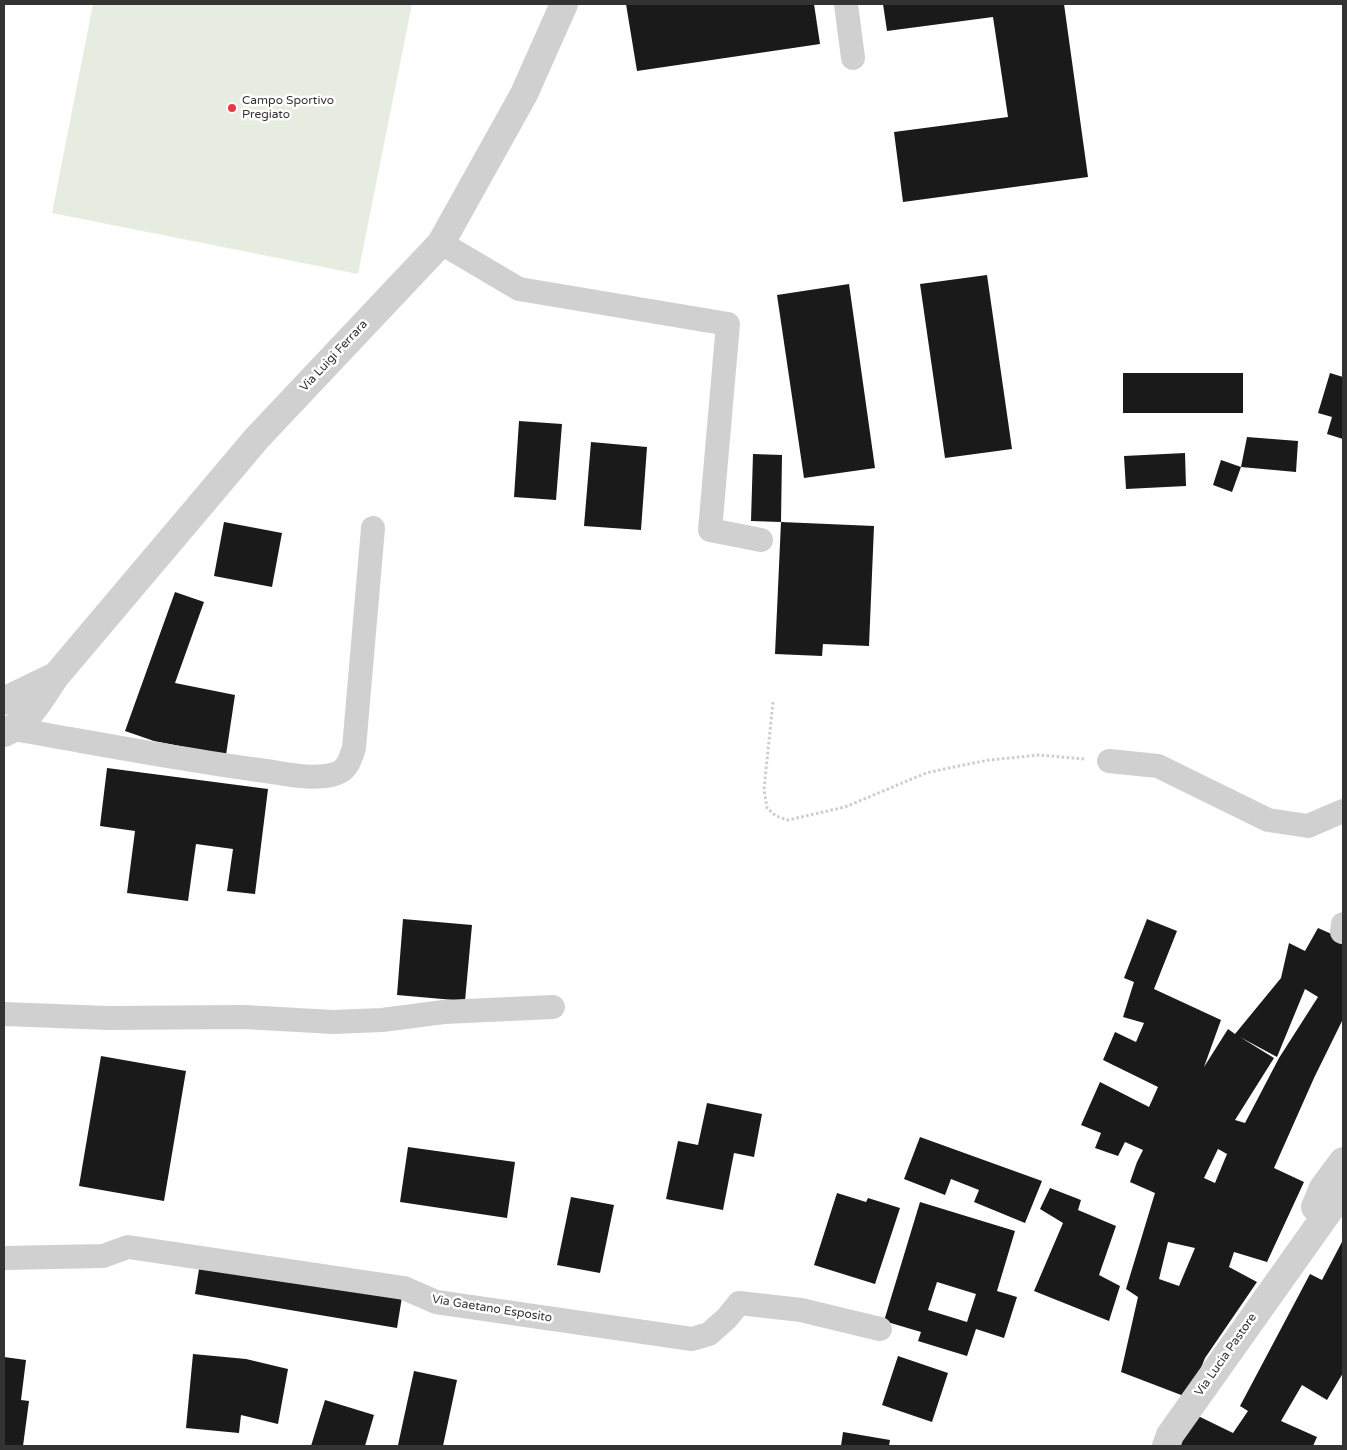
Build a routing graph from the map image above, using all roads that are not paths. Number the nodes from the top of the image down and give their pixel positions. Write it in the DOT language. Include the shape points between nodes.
graph roads {
  1 [pos="564,4"];
  2 [pos="846,4"];
  3 [pos="853,58"];
  4 [pos="441,243"];
  5 [pos="373,528"];
  6 [pos="761,540"];
  7 [pos="55,677"];
  8 [pos="4,701"];
  9 [pos="9,731"];
  10 [pos="1109,761"];
  11 [pos="1343,811"];
  12 [pos="553,1007"];
  13 [pos="4,1014"];
  14 [pos="1343,1161"];
  15 [pos="1343,1191"];
  16 [pos="4,1258"];
  17 [pos="1289,1266"];
  18 [pos="880,1328"];
  19 [pos="1166,1446"];
  1 -- 4 [label="street, Via Luigi Ferrara" via="524,94"];
  2 -- 3 [label="street"];
  4 -- 6 [label="street" via="519,289 728,324 710,530"];
  4 -- 7 [label="street, Via Luigi Ferrara" via="257,438"];
  5 -- 9 [label="street" via="354,748 347,767 336,774 313,777"];
  7 -- 8 [label="street, Via Luigi Ferrara"];
  7 -- 9 [label="street, Via Luigi Ferrara" via="32,712"];
  10 -- 11 [label="street" via="1158,766 1268,820 1308,826"];
  12 -- 13 [label="street" via="333,1022 244,1017 108,1018"];
  14 -- 17 [label="street, Via Lucia Pastore" via="1323,1188"];
  15 -- 17 [label="street, Via Lucia Pastore"];
  16 -- 18 [label="street, Via Gaetano Esposito" via="102,1256 128,1248 404,1288 436,1302 692,1339 709,1334 739,1304 801,1310"];
  17 -- 19 [label="street, Via Lucia Pastore" via="1170,1435"];
}
